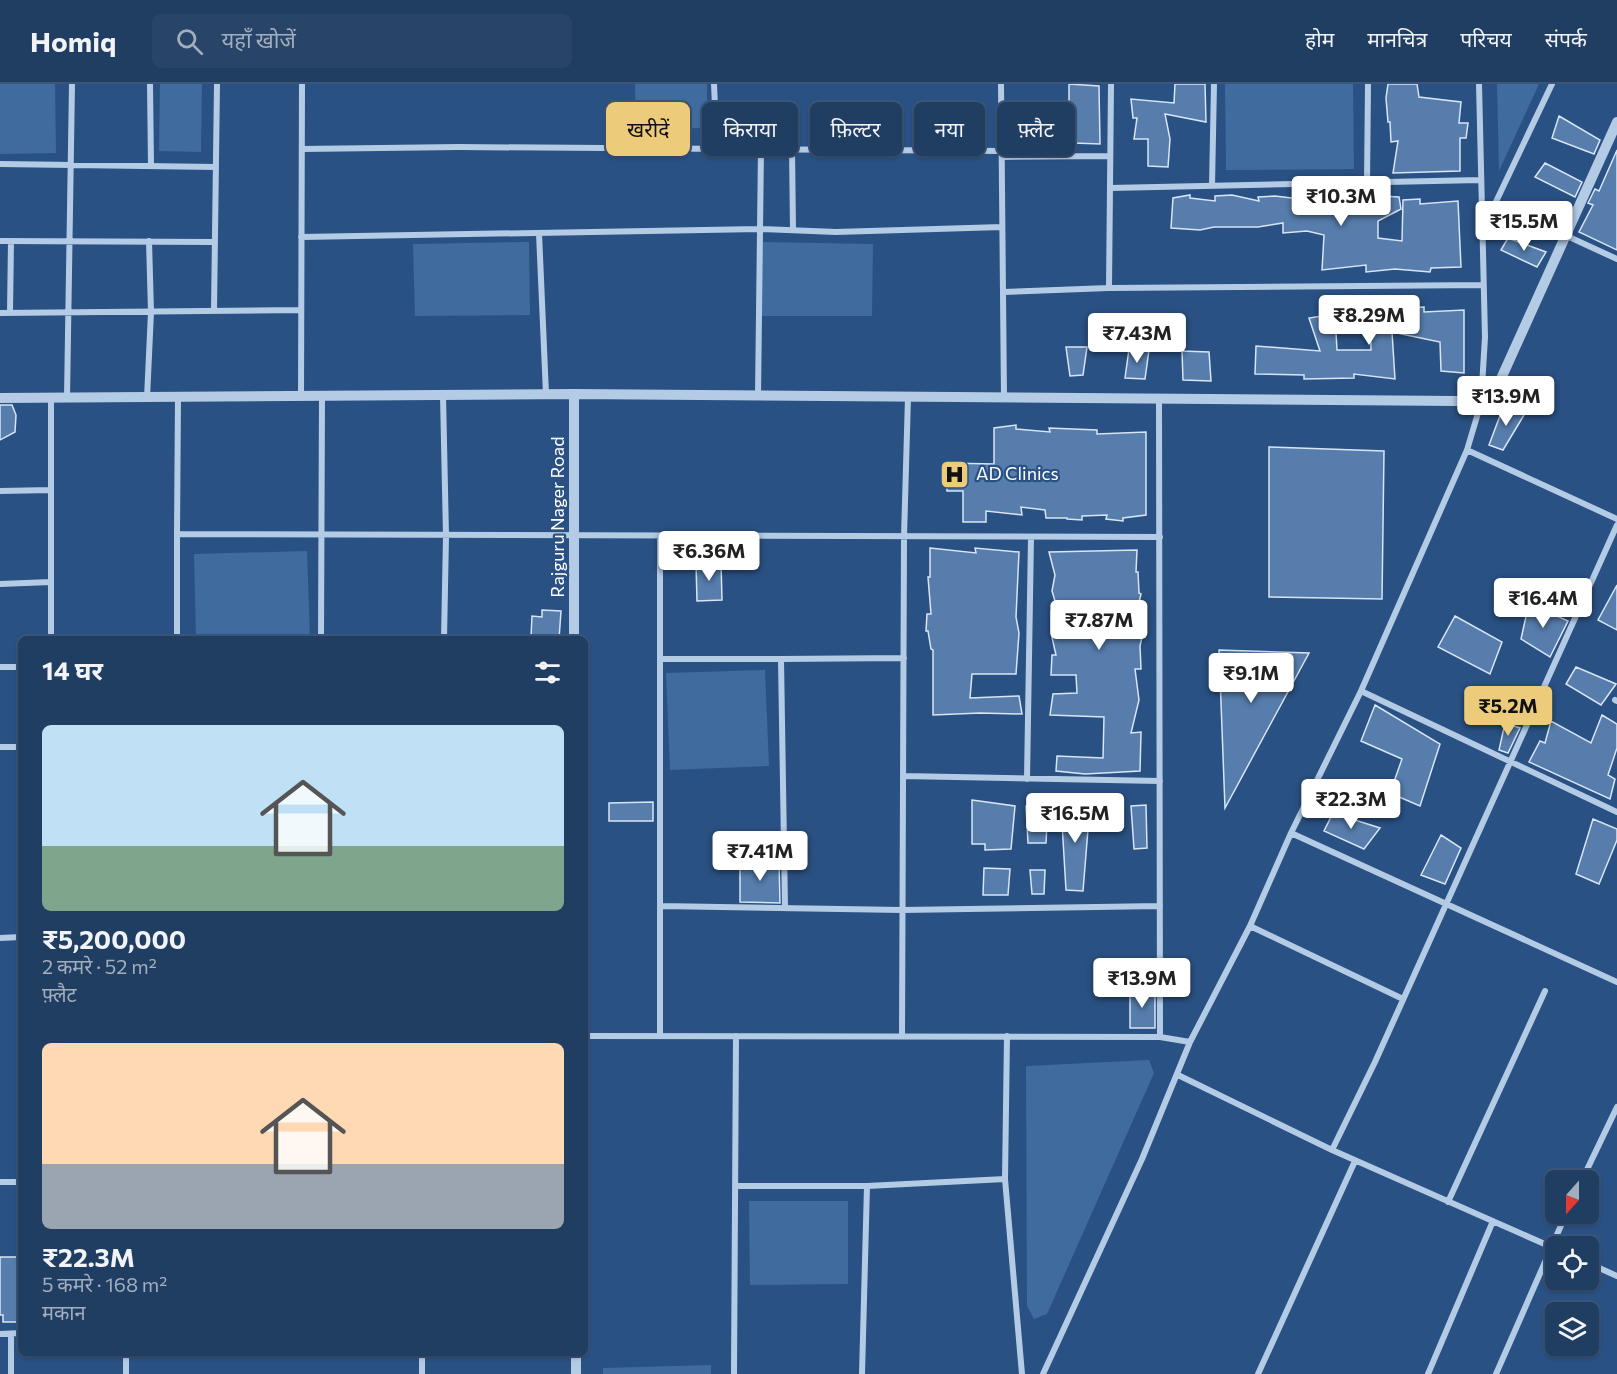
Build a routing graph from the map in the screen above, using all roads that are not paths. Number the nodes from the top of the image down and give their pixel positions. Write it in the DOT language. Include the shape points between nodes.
graph roads {
  1 [pos="72,84"];
  2 [pos="150,84"];
  3 [pos="217,84"];
  4 [pos="302,84"];
  5 [pos="714,84"];
  6 [pos="1001,84"];
  7 [pos="1111,84"];
  8 [pos="1214,84"];
  9 [pos="1368,84"];
  10 [pos="1479,84"];
  11 [pos="1552,84"];
  12 [pos="715,102"];
  13 [pos="1001,102"];
  14 [pos="1617,122"];
  15 [pos="702,148"];
  16 [pos="302,149"];
  17 [pos="798,149"];
  18 [pos="997,154"];
  19 [pos="1075,155"];
  20 [pos="761,156"];
  21 [pos="792,156"];
  22 [pos="1002,156"];
  23 [pos="1110,156"];
  24 [pos="0,164"];
  25 [pos="71,164"];
  26 [pos="151,166"];
  27 [pos="216,166"];
  28 [pos="1480,180"];
  29 [pos="1367,183"];
  30 [pos="1212,186"];
  31 [pos="1110,188"];
  32 [pos="1495,203"];
  33 [pos="1002,227"];
  34 [pos="759,229"];
  35 [pos="793,230"];
  36 [pos="539,232"];
  37 [pos="1481,232"];
  38 [pos="1566,235"];
  39 [pos="302,237"];
  40 [pos="0,241"];
  41 [pos="11,241"];
  42 [pos="70,241"];
  43 [pos="149,241"];
  44 [pos="215,242"];
  45 [pos="1617,259"];
  46 [pos="1482,285"];
  47 [pos="1110,288"];
  48 [pos="1003,292"];
  49 [pos="301,310"];
  50 [pos="214,311"];
  51 [pos="151,312"];
  52 [pos="10,313"];
  53 [pos="69,313"];
  54 [pos="0,314"];
  55 [pos="546,394"];
  56 [pos="574,394"];
  57 [pos="443,395"];
  58 [pos="301,396"];
  59 [pos="322,396"];
  60 [pos="758,396"];
  61 [pos="908,397"];
  62 [pos="0,398"];
  63 [pos="51,398"];
  64 [pos="147,398"];
  65 [pos="178,398"];
  66 [pos="1004,398"];
  67 [pos="67,399"];
  68 [pos="1159,399"];
  69 [pos="1481,403"];
  70 [pos="1467,450"];
  71 [pos="51,490"];
  72 [pos="0,491"];
  73 [pos="1617,519"];
  74 [pos="1617,525"];
  75 [pos="177,534"];
  76 [pos="321,535"];
  77 [pos="446,536"];
  78 [pos="574,536"];
  79 [pos="660,536"];
  80 [pos="904,537"];
  81 [pos="1031,537"];
  82 [pos="1160,537"];
  83 [pos="51,582"];
  84 [pos="0,584"];
  85 [pos="51,636"];
  86 [pos="177,636"];
  87 [pos="321,636"];
  88 [pos="444,636"];
  89 [pos="574,636"];
  90 [pos="904,658"];
  91 [pos="660,659"];
  92 [pos="781,659"];
  93 [pos="0,667"];
  94 [pos="18,667"];
  95 [pos="1361,691"];
  96 [pos="0,747"];
  97 [pos="18,747"];
  98 [pos="1511,762"];
  99 [pos="903,776"];
  100 [pos="1027,779"];
  101 [pos="1160,782"];
  102 [pos="1617,812"];
  103 [pos="1292,833"];
  104 [pos="1445,904"];
  105 [pos="660,906"];
  106 [pos="1160,906"];
  107 [pos="785,908"];
  108 [pos="902,910"];
  109 [pos="1250,926"];
  110 [pos="18,937"];
  111 [pos="0,938"];
  112 [pos="1617,982"];
  113 [pos="1545,991"];
  114 [pos="1402,999"];
  115 [pos="588,1036"];
  116 [pos="660,1036"];
  117 [pos="735,1036"];
  118 [pos="902,1036"];
  119 [pos="1007,1036"];
  120 [pos="1160,1037"];
  121 [pos="1190,1042"];
  122 [pos="1178,1075"];
  123 [pos="1617,1107"];
  124 [pos="1332,1150"];
  125 [pos="1355,1161"];
  126 [pos="1587,1170"];
  127 [pos="1005,1179"];
  128 [pos="0,1182"];
  129 [pos="18,1182"];
  130 [pos="736,1186"];
  131 [pos="867,1186"];
  132 [pos="1448,1202"];
  133 [pos="1493,1221"];
  134 [pos="1545,1244"];
  135 [pos="1545,1266"];
  136 [pos="1599,1268"];
  137 [pos="1617,1276"];
  138 [pos="0,1334"];
  139 [pos="10,1334"];
  140 [pos="18,1334"];
  141 [pos="126,1356"];
  142 [pos="422,1356"];
  143 [pos="576,1356"];
  144 [pos="11,1374"];
  145 [pos="126,1374"];
  146 [pos="422,1374"];
  147 [pos="576,1374"];
  148 [pos="734,1374"];
  149 [pos="862,1374"];
  150 [pos="1022,1374"];
  151 [pos="1043,1374"];
  152 [pos="1258,1374"];
  153 [pos="1428,1374"];
  154 [pos="1496,1374"];
  1 -- 25 [label="street"];
  2 -- 26 [label="street"];
  3 -- 27 [label="street"];
  4 -- 16 [label="street"];
  5 -- 12 [label="street"];
  6 -- 13 [label="street"];
  7 -- 23 [label="street"];
  8 -- 30 [label="street"];
  9 -- 29 [label="street"];
  10 -- 28 [label="street"];
  11 -- 32 [label="street"];
  14 -- 38 [label="street"];
  15 -- 16 [label="street"];
  16 -- 39 [label="street"];
  17 -- 18 [label="street"];
  19 -- 23 [label="street"];
  20 -- 34 [label="street"];
  21 -- 35 [label="street"];
  22 -- 33 [label="street"];
  23 -- 31 [label="street"];
  24 -- 25 [label="street"];
  25 -- 26 [label="street"];
  25 -- 42 [label="street"];
  26 -- 27 [label="street"];
  27 -- 44 [label="street"];
  28 -- 29 [label="street"];
  28 -- 37 [label="street"];
  29 -- 30 [label="street"];
  30 -- 31 [label="street"];
  31 -- 47 [label="street"];
  32 -- 37 [label="street"];
  32 -- 38 [label="street"];
  33 -- 35 [label="street"];
  33 -- 48 [label="street"];
  34 -- 35 [label="street"];
  34 -- 36 [label="street"];
  34 -- 60 [label="street"];
  36 -- 39 [label="street"];
  36 -- 55 [label="street"];
  37 -- 46 [label="street"];
  38 -- 45 [label="street"];
  38 -- 69 [label="street" via="1495,392"];
  39 -- 49 [label="street"];
  40 -- 41 [label="street"];
  41 -- 42 [label="street"];
  41 -- 52 [label="street"];
  42 -- 43 [label="street"];
  42 -- 53 [label="street"];
  43 -- 44 [label="street"];
  43 -- 51 [label="street"];
  44 -- 50 [label="street"];
  46 -- 47 [label="street"];
  46 -- 69 [label="street" via="1485,337"];
  47 -- 48 [label="street"];
  48 -- 66 [label="street"];
  49 -- 50 [label="street"];
  49 -- 58 [label="street"];
  50 -- 51 [label="street"];
  51 -- 53 [label="street"];
  51 -- 64 [label="street"];
  52 -- 53 [label="street"];
  52 -- 54 [label="street"];
  53 -- 67 [label="street"];
  55 -- 56 [label="street"];
  55 -- 57 [label="street"];
  56 -- 60 [label="street"];
  56 -- 78 [label="street, Rajguru Nager Road"];
  57 -- 59 [label="street"];
  57 -- 77 [label="street"];
  58 -- 59 [label="street"];
  58 -- 65 [label="street"];
  59 -- 76 [label="street"];
  60 -- 61 [label="street"];
  61 -- 66 [label="street"];
  61 -- 80 [label="street"];
  62 -- 63 [label="street"];
  63 -- 67 [label="street"];
  63 -- 71 [label="street"];
  64 -- 65 [label="street"];
  64 -- 67 [label="street"];
  65 -- 75 [label="street"];
  66 -- 68 [label="street"];
  68 -- 69 [label="street"];
  68 -- 82 [label="street"];
  69 -- 70 [label="street"];
  70 -- 73 [label="street"];
  70 -- 95 [label="street"];
  71 -- 72 [label="street"];
  71 -- 83 [label="street"];
  74 -- 98 [label="street"];
  75 -- 76 [label="street"];
  75 -- 86 [label="street"];
  76 -- 77 [label="street"];
  76 -- 87 [label="street"];
  77 -- 78 [label="street"];
  77 -- 88 [label="street"];
  78 -- 79 [label="street"];
  78 -- 89 [label="street, Rajguru Nager Road"];
  79 -- 80 [label="street"];
  79 -- 91 [label="street"];
  80 -- 81 [label="street"];
  80 -- 90 [label="street"];
  81 -- 82 [label="street"];
  81 -- 100 [label="street"];
  82 -- 101 [label="street"];
  83 -- 84 [label="street"];
  83 -- 85 [label="street"];
  90 -- 92 [label="street"];
  90 -- 99 [label="street"];
  91 -- 92 [label="street"];
  91 -- 105 [label="street"];
  92 -- 107 [label="street"];
  93 -- 94 [label="street"];
  95 -- 98 [label="street"];
  95 -- 103 [label="street"];
  96 -- 97 [label="street"];
  98 -- 102 [label="street"];
  98 -- 104 [label="street"];
  99 -- 100 [label="street"];
  99 -- 108 [label="street"];
  100 -- 101 [label="street"];
  101 -- 106 [label="street"];
  103 -- 104 [label="street"];
  103 -- 109 [label="street"];
  104 -- 112 [label="street"];
  104 -- 114 [label="street"];
  105 -- 107 [label="street"];
  105 -- 116 [label="street"];
  106 -- 108 [label="street"];
  106 -- 120 [label="street"];
  107 -- 108 [label="street"];
  108 -- 118 [label="street"];
  109 -- 114 [label="street"];
  109 -- 121 [label="street"];
  110 -- 111 [label="street"];
  113 -- 132 [label="street"];
  114 -- 124 [label="street"];
  115 -- 116 [label="street"];
  116 -- 117 [label="street"];
  117 -- 118 [label="street"];
  117 -- 130 [label="street"];
  118 -- 119 [label="street"];
  119 -- 120 [label="street"];
  119 -- 127 [label="street"];
  120 -- 121 [label="street"];
  121 -- 122 [label="street"];
  122 -- 124 [label="street"];
  122 -- 151 [label="street"];
  123 -- 126 [label="street"];
  124 -- 125 [label="street"];
  125 -- 132 [label="street"];
  125 -- 152 [label="street"];
  127 -- 131 [label="street"];
  127 -- 150 [label="street"];
  128 -- 129 [label="street"];
  130 -- 131 [label="street"];
  130 -- 148 [label="street"];
  131 -- 149 [label="street"];
  132 -- 133 [label="street"];
  133 -- 134 [label="street"];
  133 -- 153 [label="street"];
  135 -- 154 [label="street"];
  136 -- 137 [label="street"];
  138 -- 139 [label="street"];
  139 -- 140 [label="street"];
  139 -- 144 [label="street"];
  141 -- 145 [label="street"];
  142 -- 146 [label="street"];
  143 -- 147 [label="street"];
}
